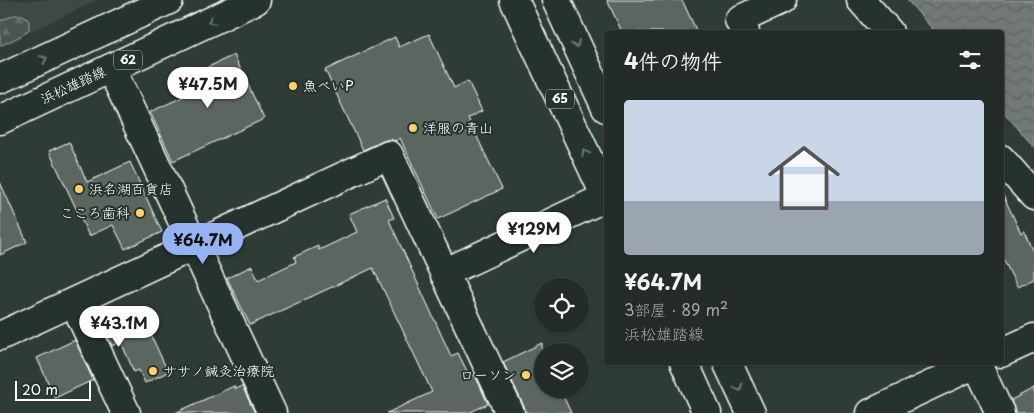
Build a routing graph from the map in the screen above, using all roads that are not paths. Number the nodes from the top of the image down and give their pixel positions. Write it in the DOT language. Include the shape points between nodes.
graph roads {
  1 [pos="169,0"];
  2 [pos="256,0"];
  3 [pos="514,0"];
  4 [pos="556,0"];
  5 [pos="782,0"];
  6 [pos="861,0"];
  7 [pos="744,30"];
  8 [pos="888,30"];
  9 [pos="111,68"];
  10 [pos="0,79"];
  11 [pos="604,104"];
  12 [pos="0,120"];
  13 [pos="1004,162"];
  14 [pos="604,193"];
  15 [pos="1034,196"];
  16 [pos="604,198"];
  17 [pos="194,246"];
  18 [pos="444,272"];
  19 [pos="74,302"];
  20 [pos="0,336"];
  21 [pos="1034,338"];
  22 [pos="1004,352"];
  23 [pos="685,365"];
  24 [pos="728,365"];
  25 [pos="975,365"];
  26 [pos="980,365"];
  27 [pos="126,413"];
  28 [pos="272,413"];
  29 [pos="510,413"];
  30 [pos="707,413"];
  31 [pos="751,413"];
  32 [pos="871,413"];
  33 [pos="1000,413"];
  10 -- 1 [label="street, one-way"];
  2 -- 9 [label="street, 浜松雄踏線 / 62, one-way"];
  14 -- 3 [label="street, 65, one-way"];
  4 -- 11 [label="street, one-way"];
  5 -- 7 [label="street" via="739,20"];
  6 -- 8 [label="street"];
  9 -- 12 [label="street, 浜松雄踏線 / 62"];
  9 -- 17 [label="street"];
  13 -- 15 [label="street"];
  16 -- 18 [label="street"];
  17 -- 18 [label="street" via="389,155"];
  17 -- 19 [label="street"];
  17 -- 28 [label="street"];
  18 -- 29 [label="street"];
  19 -- 20 [label="street"];
  19 -- 27 [label="street"];
  21 -- 22 [label="street"];
  23 -- 30 [label="street"];
  24 -- 31 [label="street, one-way"];
  25 -- 32 [label="street"];
  26 -- 33 [label="street"];
}
